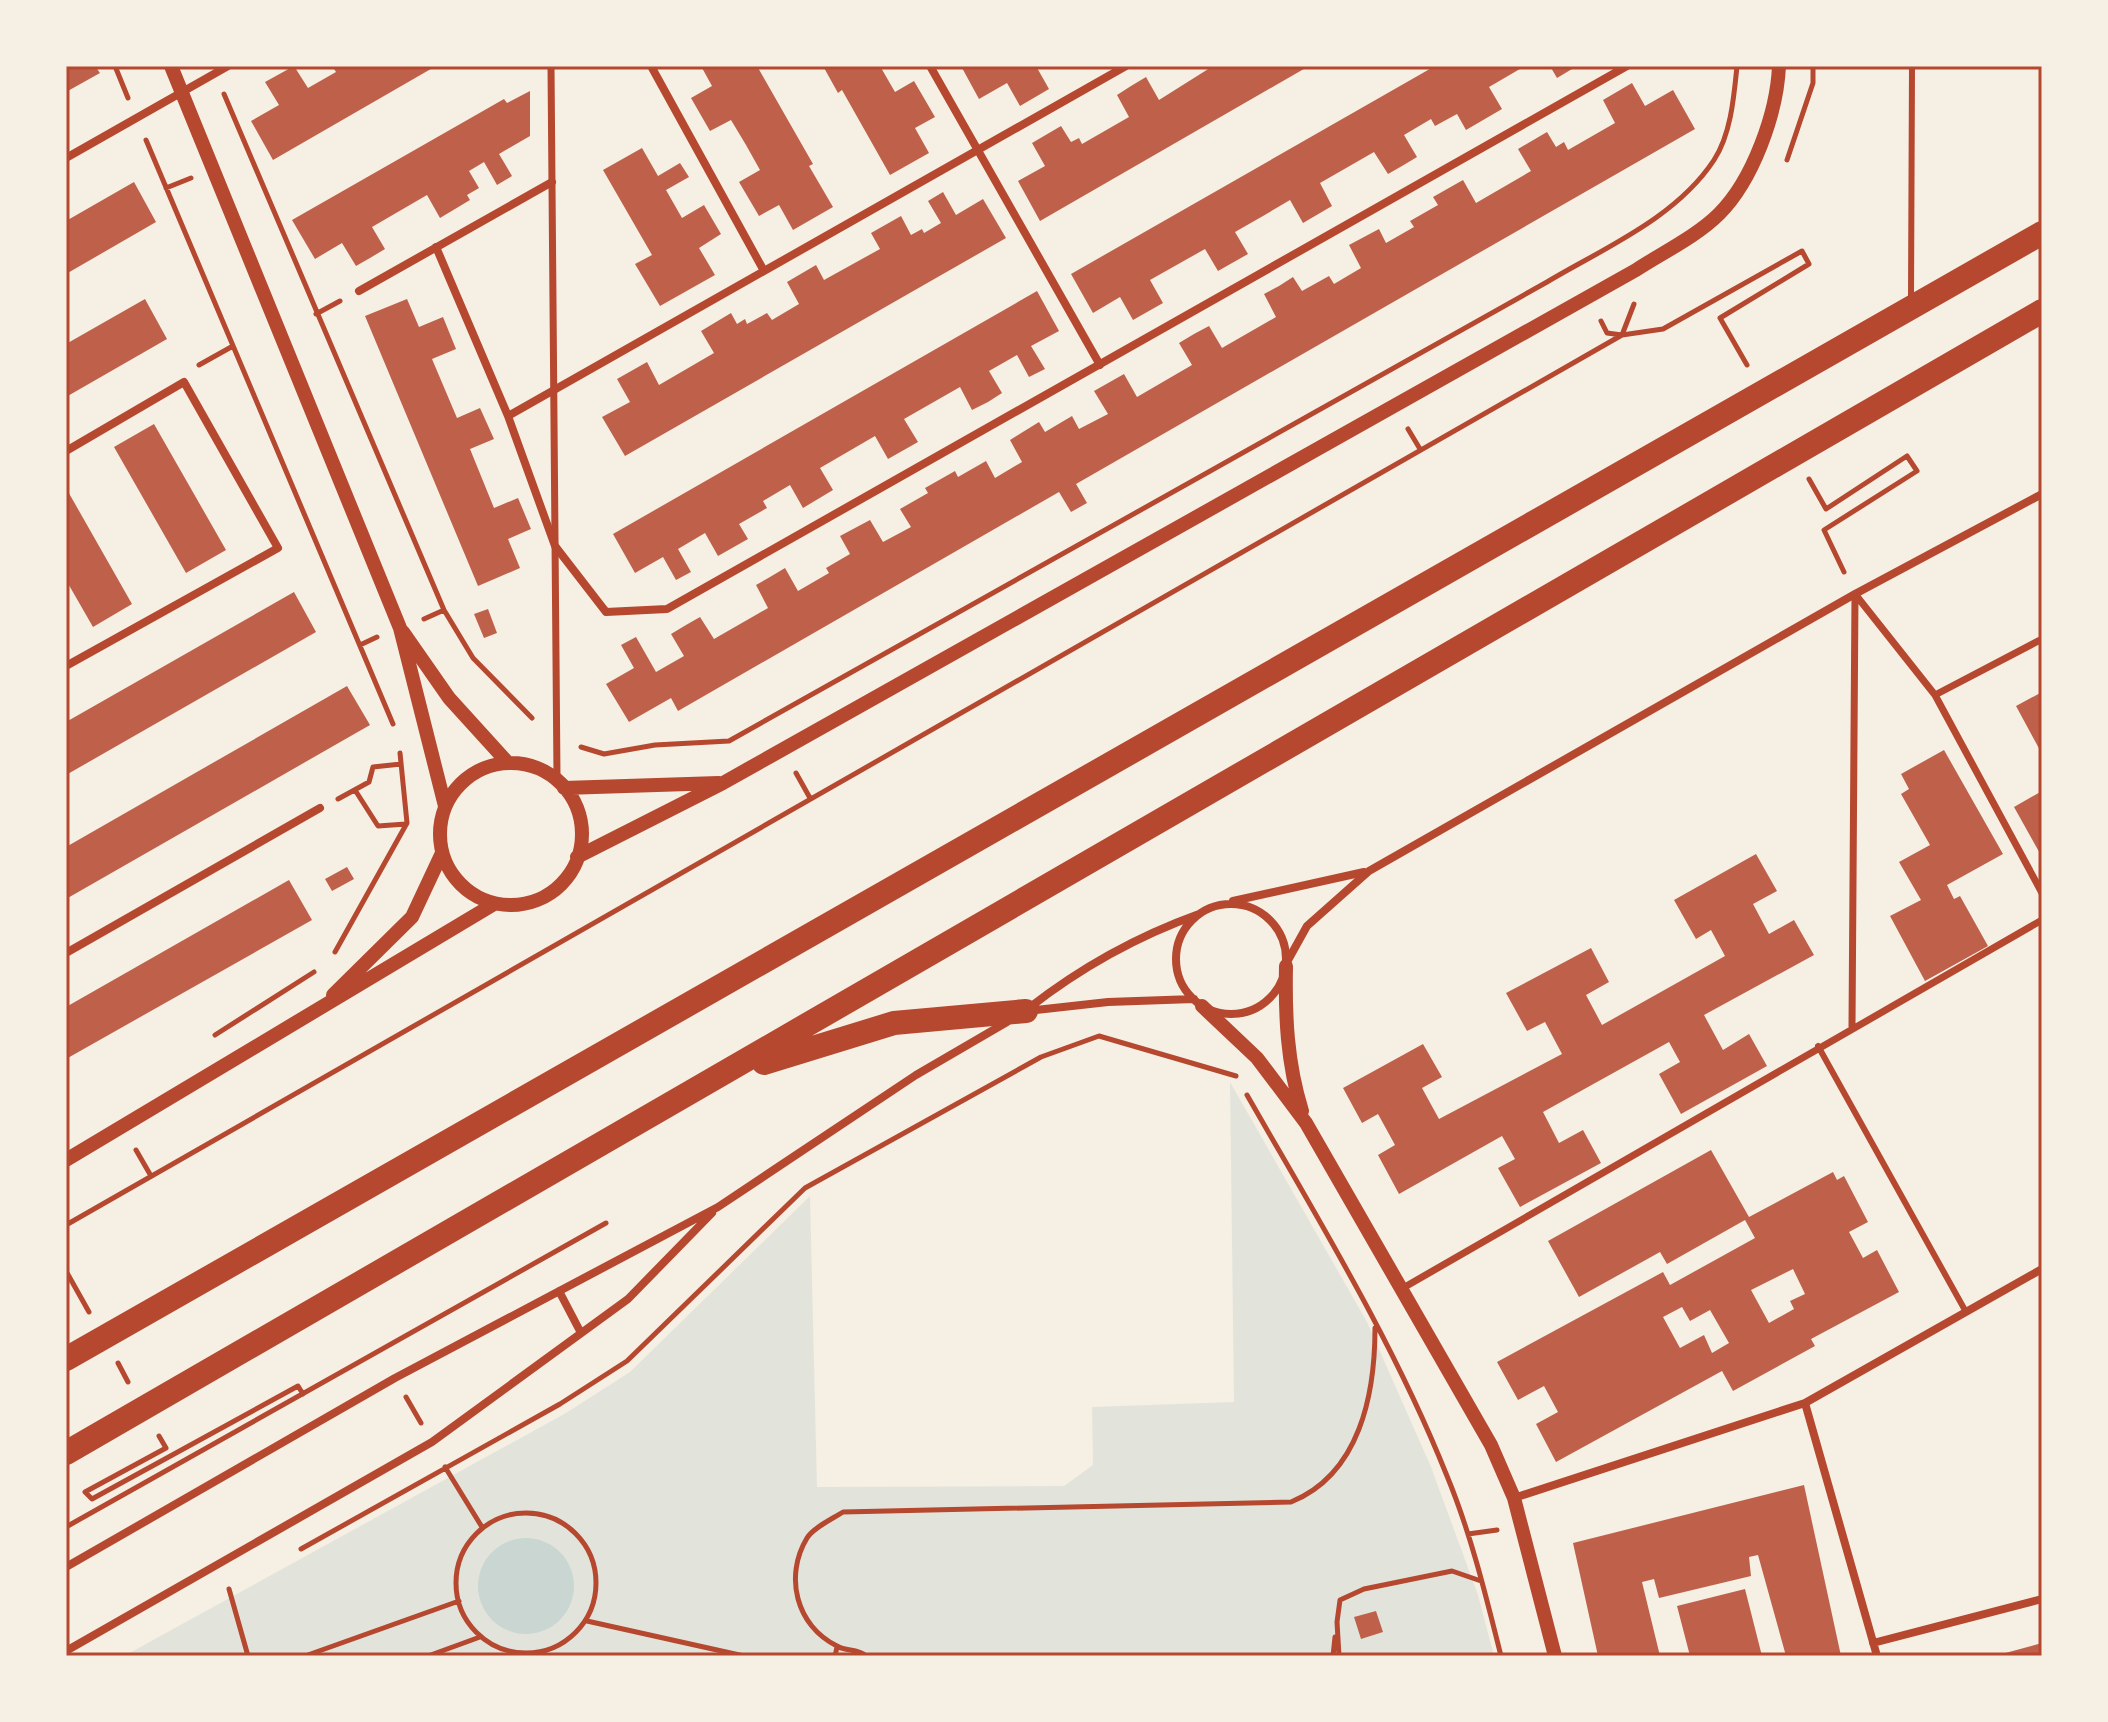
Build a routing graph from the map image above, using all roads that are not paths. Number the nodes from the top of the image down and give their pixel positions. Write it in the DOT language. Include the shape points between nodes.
graph roads {
  1 [pos="171,66"];
  2 [pos="228,66"];
  3 [pos="551,66"];
  4 [pos="651,66"];
  5 [pos="930,66"];
  6 [pos="1126,66"];
  7 [pos="1627,66"];
  8 [pos="1779,66"];
  9 [pos="1912,66"];
  10 [pos="181,92"];
  11 [pos="977,150"];
  12 [pos="66,158"];
  13 [pos="552,182"];
  14 [pos="2039,234"];
  15 [pos="436,247"];
  16 [pos="764,271"];
  17 [pos="359,291"];
  18 [pos="1911,308"];
  19 [pos="2042,311"];
  20 [pos="2042,331"];
  21 [pos="1976,348"];
  22 [pos="1100,365"];
  23 [pos="554,389"];
  24 [pos="508,416"];
  25 [pos="66,451"];
  26 [pos="2042,494"];
  27 [pos="555,546"];
  28 [pos="1855,594"];
  29 [pos="400,628"];
  30 [pos="2042,639"];
  31 [pos="66,666"];
  32 [pos="1935,695"];
  33 [pos="508,763"];
  34 [pos="560,782"];
  35 [pos="723,783"];
  36 [pos="445,806"];
  37 [pos="320,808"];
  38 [pos="442,853"];
  39 [pos="577,857"];
  40 [pos="1369,871"];
  41 [pos="2042,893"];
  42 [pos="494,904"];
  43 [pos="1220,905"];
  44 [pos="1199,914"];
  45 [pos="2042,920"];
  46 [pos="66,953"];
  47 [pos="1286,964"];
  48 [pos="1198,1002"];
  49 [pos="1026,1011"];
  50 [pos="316,1012"];
  51 [pos="1852,1026"];
  52 [pos="1818,1046"];
  53 [pos="723,1076"];
  54 [pos="1306,1123"];
  55 [pos="66,1160"];
  56 [pos="718,1207"];
  57 [pos="2042,1269"];
  58 [pos="1403,1288"];
  59 [pos="559,1291"];
  60 [pos="1966,1312"];
  61 [pos="581,1333"];
  62 [pos="66,1359"];
  63 [pos="1805,1403"];
  64 [pos="66,1453"];
  65 [pos="1514,1498"];
  66 [pos="66,1567"];
  67 [pos="2042,1599"];
  68 [pos="1873,1643"];
  69 [pos="66,1651"];
  70 [pos="1555,1656"];
  71 [pos="1877,1656"];
  1 -- 10 [label="street"];
  2 -- 10 [label="street"];
  3 -- 13 [label="street"];
  4 -- 16 [label="street"];
  5 -- 11 [label="street"];
  6 -- 11 [label="street"];
  7 -- 22 [label="street"];
  8 -- 35 [label="street" via="1778,90 1759,153 1719,214 1636,270"];
  9 -- 18 [label="lane"];
  10 -- 12 [label="street"];
  10 -- 29 [label="street"];
  11 -- 16 [label="street"];
  11 -- 22 [label="street"];
  13 -- 15 [label="street"];
  13 -- 23 [label="street"];
  14 -- 18 [label="highway"];
  15 -- 17 [label="street"];
  15 -- 24 [label="street"];
  16 -- 23 [label="street"];
  18 -- 62 [label="highway"];
  19 -- 21 [label="highway"];
  20 -- 21 [label="highway"];
  21 -- 53 [label="highway"];
  22 -- 27 [label="street" via="667,609 606,612"];
  23 -- 24 [label="street"];
  23 -- 27 [label="street"];
  24 -- 27 [label="street"];
  25 -- 31 [label="street" via="184,382 278,548"];
  26 -- 28 [label="street"];
  27 -- 34 [label="street"];
  28 -- 32 [label="street"];
  28 -- 40 [label="street"];
  28 -- 51 [label="street"];
  29 -- 33 [label="street" via="449,698"];
  29 -- 36 [label="street"];
  30 -- 32 [label="street"];
  32 -- 41 [label="street"];
  33 -- 34 [label="street" via="524,764"];
  33 -- 36 [label="street" via="477,771"];
  34 -- 35 [label="street"];
  34 -- 39 [label="street" via="577,809"];
  35 -- 39 [label="street"];
  36 -- 38 [label="street" via="439,829"];
  37 -- 46 [label="street"];
  38 -- 42 [label="street" via="452,875 469,892"];
  38 -- 50 [label="street" via="412,917"];
  39 -- 42 [label="street" via="565,880 545,896 512,906"];
  40 -- 43 [label="street"];
  40 -- 47 [label="street" via="1307,926"];
  42 -- 50 [label="street"];
  43 -- 44 [label="street"];
  43 -- 47 [label="street" via="1245,905 1273,922 1285,947"];
  44 -- 48 [label="street" via="1177,947 1179,975"];
  44 -- 49 [label="street" via="1157,929 1060,983"];
  45 -- 51 [label="street"];
  47 -- 48 [label="street" via="1276,991 1253,1009 1221,1013"];
  47 -- 54 [label="street" via="1292,1077"];
  48 -- 49 [label="street" via="1108,1002"];
  48 -- 54 [label="street" via="1257,1058"];
  49 -- 53 [label="highway" via="894,1023"];
  49 -- 56 [label="street" via="916,1075"];
  50 -- 55 [label="street"];
  51 -- 52 [label="street"];
  52 -- 58 [label="street"];
  52 -- 60 [label="lane"];
  53 -- 64 [label="highway"];
  54 -- 58 [label="street"];
  56 -- 59 [label="street"];
  56 -- 61 [label="street" via="628,1299"];
  57 -- 60 [label="street"];
  58 -- 65 [label="street" via="1491,1445"];
  59 -- 61 [label="street"];
  59 -- 66 [label="street" via="395,1378"];
  60 -- 63 [label="street"];
  61 -- 69 [label="street" via="432,1442"];
  63 -- 65 [label="street"];
  63 -- 68 [label="street"];
  65 -- 70 [label="street"];
  67 -- 68 [label="street"];
  68 -- 71 [label="street"];
}
